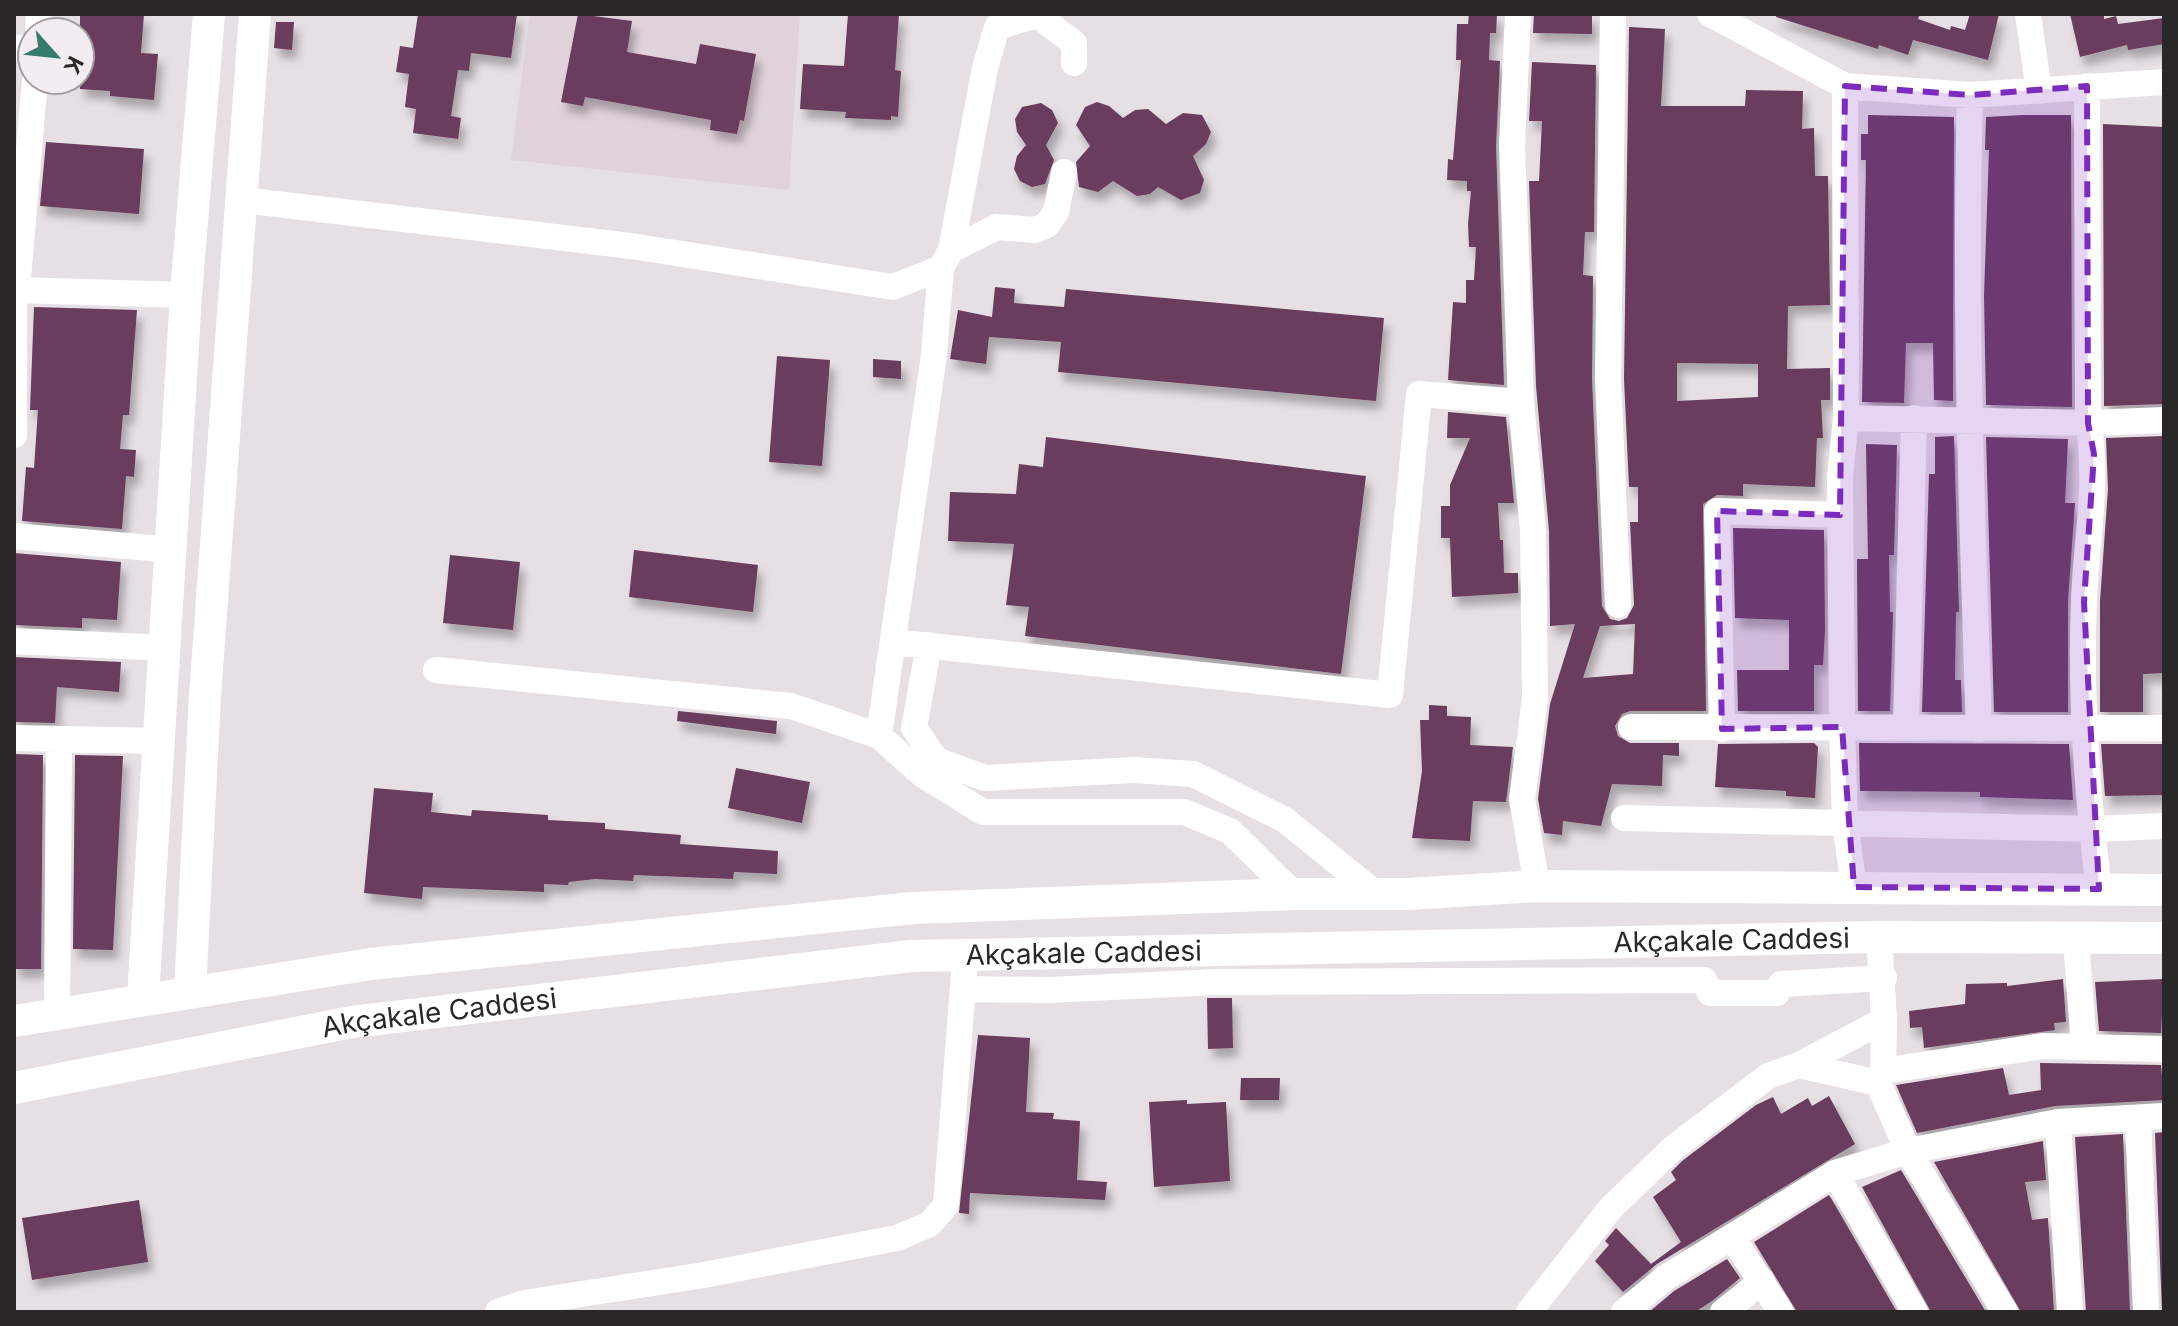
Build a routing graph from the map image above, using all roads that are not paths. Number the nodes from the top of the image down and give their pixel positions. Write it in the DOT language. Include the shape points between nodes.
graph roads {
  1 [pos="209,14"];
  2 [pos="255,14"];
  3 [pos="1518,14"];
  4 [pos="1613,14"];
  5 [pos="1710,14"];
  6 [pos="2028,14"];
  7 [pos="1074,63"];
  8 [pos="2164,82"];
  9 [pos="1845,86"];
  10 [pos="2087,86"];
  11 [pos="2039,91"];
  12 [pos="1970,95"];
  13 [pos="33,96"];
  14 [pos="1064,172"];
  15 [pos="242,200"];
  16 [pos="946,259"];
  17 [pos="15,290"];
  18 [pos="186,295"];
  19 [pos="1521,402"];
  20 [pos="1846,418"];
  21 [pos="1914,418"];
  22 [pos="1970,419"];
  23 [pos="2164,420"];
  24 [pos="2088,423"];
  25 [pos="14,435"];
  26 [pos="1840,515"];
  27 [pos="14,536"];
  28 [pos="173,550"];
  29 [pos="1618,605"];
  30 [pos="14,641"];
  31 [pos="894,642"];
  32 [pos="929,645"];
  33 [pos="166,648"];
  34 [pos="436,670"];
  35 [pos="1906,726"];
  36 [pos="1631,727"];
  37 [pos="1842,727"];
  38 [pos="2164,728"];
  39 [pos="1722,729"];
  40 [pos="1979,729"];
  41 [pos="2086,730"];
  42 [pos="879,736"];
  43 [pos="14,738"];
  44 [pos="59,739"];
  45 [pos="159,741"];
  46 [pos="1624,818"];
  47 [pos="1845,822"];
  48 [pos="2164,826"];
  49 [pos="2092,829"];
  50 [pos="1537,886"];
  51 [pos="1854,887"];
  52 [pos="2099,889"];
  53 [pos="2164,890"];
  54 [pos="1375,893"];
  55 [pos="1294,894"];
  56 [pos="1879,937"];
  57 [pos="2164,938"];
  58 [pos="2076,941"];
  59 [pos="966,955"];
  60 [pos="1884,978"];
  61 [pos="963,989"];
  62 [pos="190,992"];
  63 [pos="143,998"];
  64 [pos="57,1012"];
  65 [pos="1884,1020"];
  66 [pos="14,1021"];
  67 [pos="2084,1046"];
  68 [pos="2164,1049"];
  69 [pos="1799,1065"];
  70 [pos="1880,1077"];
  71 [pos="14,1088"];
  72 [pos="2151,1118"];
  73 [pos="2058,1122"];
  74 [pos="1908,1151"];
  75 [pos="1835,1173"];
  76 [pos="1732,1237"];
  77 [pos="1762,1281"];
  78 [pos="498,1312"];
  79 [pos="1529,1312"];
  80 [pos="1624,1312"];
  81 [pos="1723,1312"];
  82 [pos="1781,1312"];
  83 [pos="1915,1312"];
  84 [pos="2005,1312"];
  85 [pos="2070,1312"];
  86 [pos="2146,1312"];
  1 -- 18 [label="main road"];
  2 -- 15 [label="main road"];
  3 -- 19 [label="street" via="1512,145"];
  4 -- 29 [label="street" via="1608,379"];
  5 -- 9 [label="street"];
  6 -- 11 [label="street"];
  7 -- 16 [label="street" via="1074,43 1037,15 997,27"];
  8 -- 10 [label="street"];
  9 -- 12 [label="street"];
  9 -- 20 [label="street"];
  10 -- 11 [label="street"];
  10 -- 24 [label="street"];
  11 -- 12 [label="street"];
  12 -- 22 [label="street"];
  13 -- 17 [label="street"];
  14 -- 16 [label="street" via="1056,212 1047,225 1035,230 997,227"];
  15 -- 16 [label="street" via="631,246 893,287"];
  15 -- 62 [label="main road" via="205,695"];
  16 -- 31 [label="street"];
  17 -- 18 [label="street"];
  17 -- 25 [label="street"];
  18 -- 28 [label="main road"];
  19 -- 32 [label="street" via="1419,394 1390,695"];
  19 -- 50 [label="street" via="1533,531 1535,698 1522,799"];
  20 -- 21 [label="street"];
  20 -- 26 [label="street"];
  21 -- 22 [label="street"];
  21 -- 35 [label="street"];
  22 -- 24 [label="street"];
  22 -- 40 [label="street"];
  23 -- 24 [label="street"];
  24 -- 41 [label="street" via="2094,454 2084,602"];
  26 -- 37 [label="street"];
  26 -- 39 [label="street" via="1717,511"];
  27 -- 28 [label="street"];
  28 -- 33 [label="main road"];
  30 -- 33 [label="street"];
  31 -- 32 [label="street"];
  31 -- 42 [label="street"];
  32 -- 54 [label="street" via="914,728 936,760 985,778 1134,770 1193,774 1285,820"];
  33 -- 45 [label="main road"];
  34 -- 42 [label="street" via="791,706"];
  35 -- 37 [label="street"];
  35 -- 40 [label="street"];
  36 -- 39 [label="street"];
  37 -- 39 [label="street"];
  37 -- 47 [label="street"];
  38 -- 41 [label="street"];
  40 -- 41 [label="street"];
  41 -- 49 [label="street"];
  42 -- 55 [label="street" via="923,775 983,812 1184,812 1230,831"];
  43 -- 44 [label="street"];
  44 -- 45 [label="street"];
  44 -- 64 [label="street"];
  45 -- 63 [label="main road"];
  46 -- 47 [label="street"];
  47 -- 49 [label="street"];
  47 -- 51 [label="street"];
  48 -- 49 [label="street"];
  49 -- 52 [label="street"];
  50 -- 51 [label="main road, Akçakale Caddesi"];
  50 -- 54 [label="main road, Akçakale Caddesi"];
  51 -- 52 [label="main road, Akçakale Caddesi"];
  52 -- 53 [label="main road, Akçakale Caddesi"];
  54 -- 55 [label="main road, Akçakale Caddesi"];
  55 -- 62 [label="main road, Akçakale Caddesi" via="913,908 371,964"];
  56 -- 58 [label="main road, Akçakale Caddesi"];
  56 -- 59 [label="main road, Akçakale Caddesi"];
  56 -- 60 [label="street"];
  57 -- 58 [label="main road, Akçakale Caddesi"];
  58 -- 67 [label="street"];
  59 -- 61 [label="street"];
  59 -- 71 [label="main road, Akçakale Caddesi" via="911,956 352,1022"];
  60 -- 61 [label="street" via="1781,984 1777,993 1725,994 1710,993 1704,980"];
  60 -- 65 [label="street"];
  61 -- 78 [label="street" via="946,1205 930,1224 897,1238 524,1303"];
  62 -- 63 [label="main road, Akçakale Caddesi"];
  63 -- 64 [label="main road, Akçakale Caddesi"];
  64 -- 66 [label="main road, Akçakale Caddesi"];
  65 -- 69 [label="street"];
  65 -- 70 [label="street"];
  67 -- 68 [label="street"];
  67 -- 70 [label="street" via="1973,1054"];
  69 -- 70 [label="street"];
  69 -- 79 [label="street" via="1768,1076 1672,1149 1610,1209"];
  70 -- 74 [label="street"];
  72 -- 73 [label="street"];
  72 -- 86 [label="street"];
  73 -- 74 [label="street"];
  73 -- 85 [label="street"];
  74 -- 75 [label="street"];
  74 -- 84 [label="street"];
  75 -- 76 [label="street"];
  75 -- 83 [label="street"];
  76 -- 77 [label="street"];
  76 -- 80 [label="street" via="1665,1278"];
  77 -- 81 [label="street"];
  77 -- 82 [label="street"];
}
